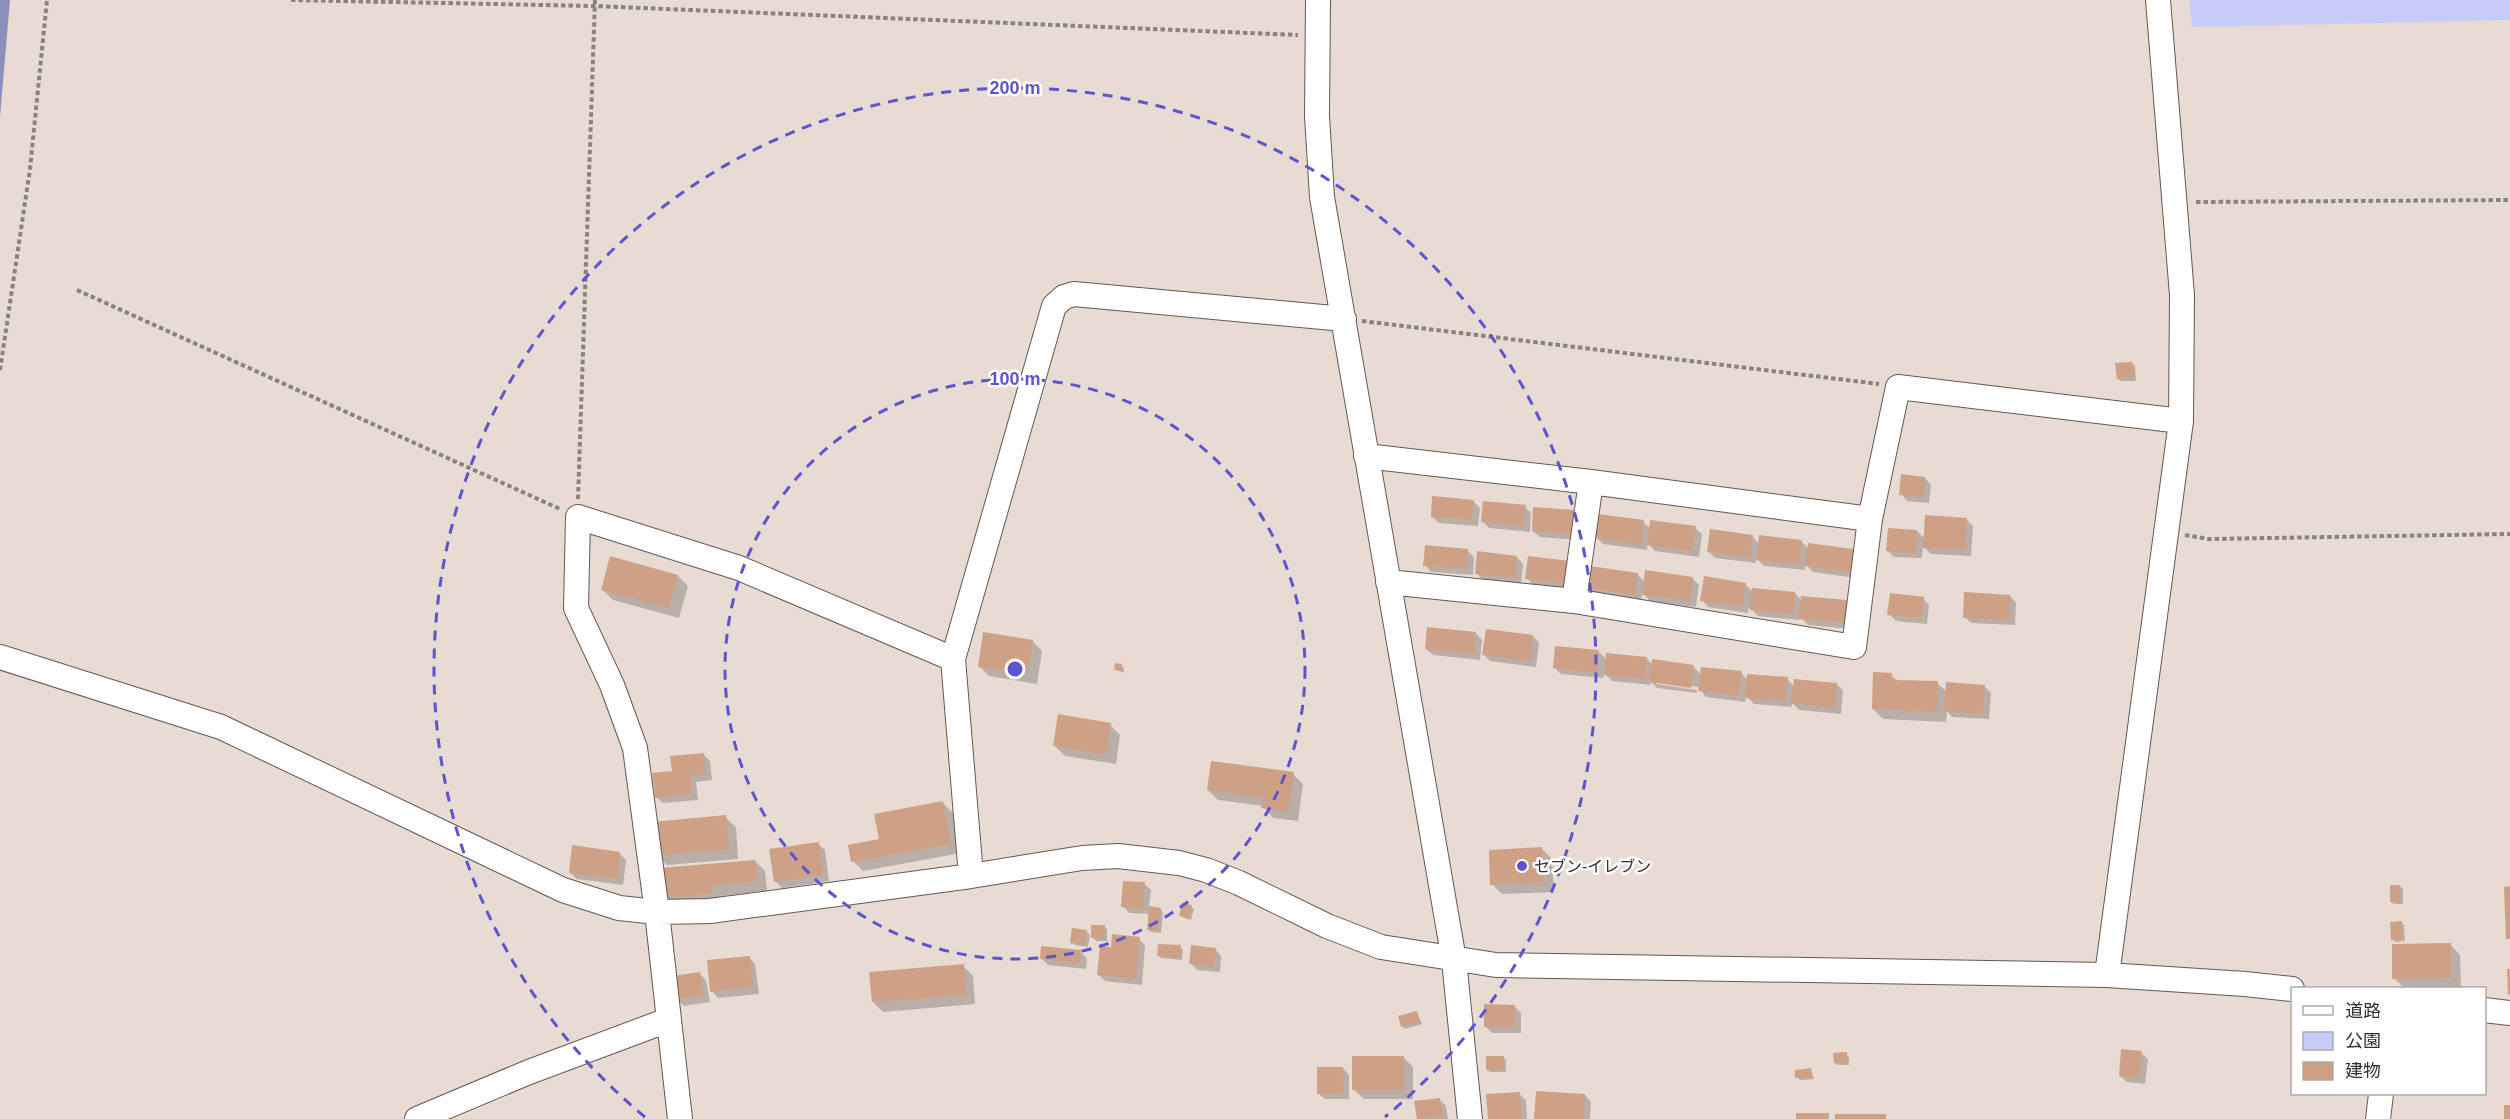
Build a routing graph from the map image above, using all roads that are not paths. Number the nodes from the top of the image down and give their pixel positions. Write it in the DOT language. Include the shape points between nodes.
graph roads {
  1 [pos="1318,0"];
  2 [pos="2158,0"];
  3 [pos="1344,319"];
  4 [pos="2181,421"];
  5 [pos="1366,456"];
  6 [pos="1591,482"];
  7 [pos="1870,519"];
  8 [pos="1388,582"];
  9 [pos="1574,601"];
  10 [pos="0,657"];
  11 [pos="953,659"];
  12 [pos="971,876"];
  13 [pos="657,912"];
  14 [pos="1454,960"];
  15 [pos="2107,975"];
  16 [pos="2291,989"];
  17 [pos="2486,1010"];
  18 [pos="2510,1012"];
  19 [pos="668,1020"];
  20 [pos="2381,1095"];
  21 [pos="417,1119"];
  22 [pos="680,1119"];
  23 [pos="1470,1119"];
  24 [pos="2378,1119"];
  1 -- 3 [label="street" via="1317,116 1322,197"];
  2 -- 4 [label="street" via="2182,295"];
  3 -- 5 [label="street"];
  3 -- 11 [label="street" via="1074,294 1064,297 1054,306"];
  4 -- 7 [label="street" via="1898,387"];
  4 -- 15 [label="street"];
  5 -- 6 [label="street"];
  5 -- 8 [label="street"];
  6 -- 7 [label="street"];
  6 -- 9 [label="street"];
  7 -- 9 [label="street" via="1854,647"];
  8 -- 9 [label="street"];
  8 -- 14 [label="street"];
  10 -- 13 [label="street" via="221,727 563,890 619,908"];
  11 -- 12 [label="street"];
  11 -- 13 [label="street" via="739,568 578,517 576,608 612,685 635,748"];
  12 -- 13 [label="street" via="710,911"];
  12 -- 14 [label="street" via="1082,858 1118,856 1179,863 1239,883 1358,940"];
  13 -- 19 [label="street"];
  14 -- 15 [label="street" via="1496,965"];
  14 -- 23 [label="street"];
  15 -- 16 [label="street"];
  17 -- 18 [label="street"];
  19 -- 21 [label="street"];
  19 -- 22 [label="street"];
  20 -- 24 [label="street"];
}
